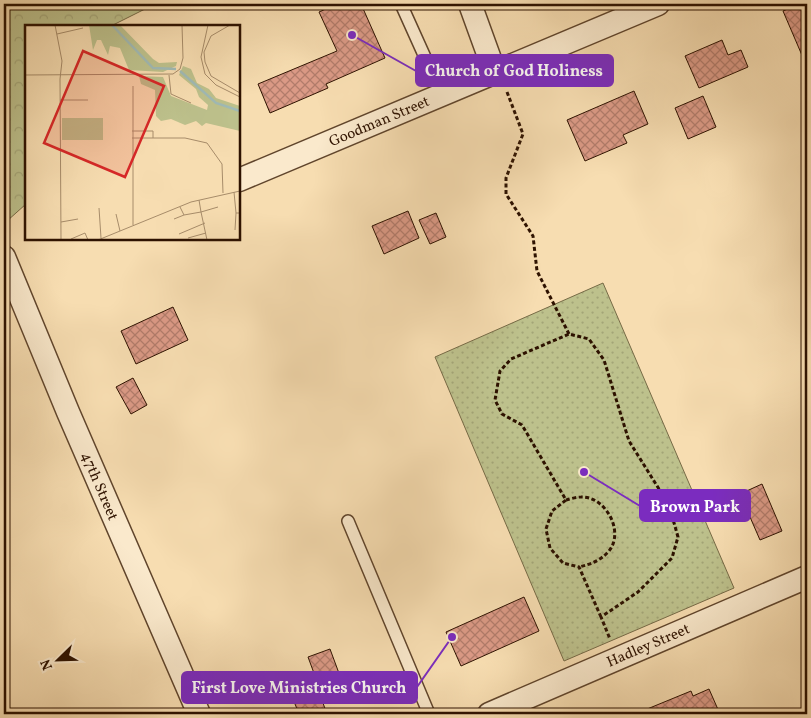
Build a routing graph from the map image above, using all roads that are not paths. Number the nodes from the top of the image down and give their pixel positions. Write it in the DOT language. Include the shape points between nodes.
graph roads {
  1 [pos="401,4"];
  2 [pos="470,4"];
  3 [pos="658,4"];
  4 [pos="497,72"];
  5 [pos="442,95"];
  6 [pos="240,180"];
  7 [pos="4,257"];
  8 [pos="348,521"];
  9 [pos="807,577"];
  10 [pos="199,714"];
  11 [pos="429,714"];
  12 [pos="489,714"];
  1 -- 5 [label="lane"];
  2 -- 4 [label="street"];
  3 -- 4 [label="street, Goodman Street"];
  4 -- 5 [label="street, Goodman Street"];
  5 -- 6 [label="street, Goodman Street"];
  7 -- 10 [label="street, 47th Street"];
  8 -- 11 [label="lane"];
  9 -- 12 [label="street, Hadley Street"];
}
